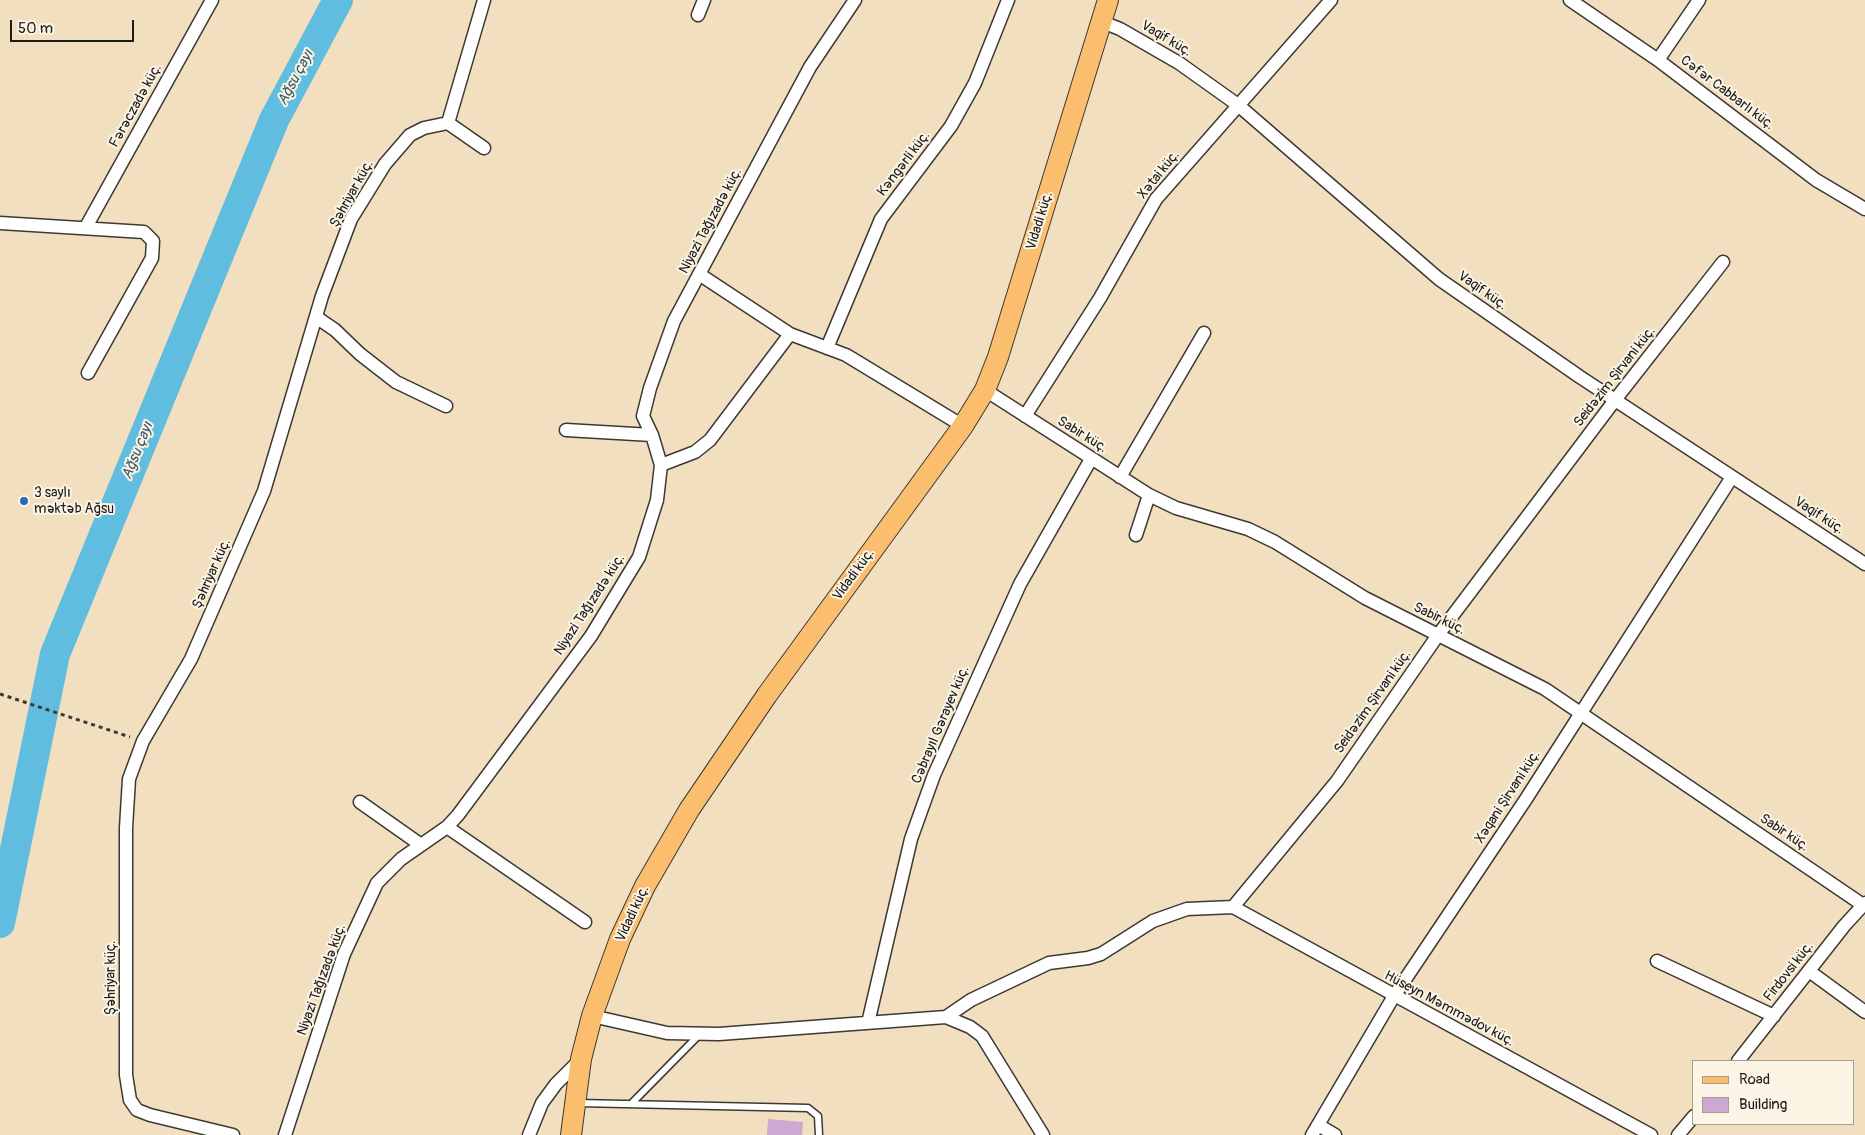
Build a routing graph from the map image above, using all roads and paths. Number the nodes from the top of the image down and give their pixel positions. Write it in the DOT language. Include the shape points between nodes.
graph roads {
  1 [pos="212,0"];
  2 [pos="484,0"];
  3 [pos="704,0"];
  4 [pos="855,0"];
  5 [pos="1008,0"];
  6 [pos="1108,0"];
  7 [pos="1332,0"];
  8 [pos="1570,0"];
  9 [pos="1699,0"];
  10 [pos="698,15"];
  11 [pos="1100,21"];
  12 [pos="1658,60"];
  13 [pos="1238,105"];
  14 [pos="448,123"];
  15 [pos="484,148"];
  16 [pos="1865,209"];
  17 [pos="0,223"];
  18 [pos="86,227"];
  19 [pos="1723,262"];
  20 [pos="700,274"];
  21 [pos="316,317"];
  22 [pos="1204,333"];
  23 [pos="790,334"];
  24 [pos="827,348"];
  25 [pos="88,373"];
  26 [pos="985,390"];
  27 [pos="1615,400"];
  28 [pos="446,406"];
  29 [pos="1025,416"];
  30 [pos="964,426"];
  31 [pos="566,430"];
  32 [pos="652,435"];
  33 [pos="1091,459"];
  34 [pos="660,465"];
  35 [pos="1120,477"];
  36 [pos="1732,478"];
  37 [pos="1150,495"];
  38 [pos="1136,535"];
  39 [pos="1865,564"];
  40 [pos="1438,635"];
  41 [pos="0,694"];
  42 [pos="1581,712"];
  43 [pos="143,741"];
  44 [pos="360,802"];
  45 [pos="448,827"];
  46 [pos="421,845"];
  47 [pos="1864,904"];
  48 [pos="1233,907"];
  49 [pos="585,922"];
  50 [pos="1657,961"];
  51 [pos="1809,971"];
  52 [pos="1394,996"];
  53 [pos="1865,1012"];
  54 [pos="592,1016"];
  55 [pos="1774,1016"];
  56 [pos="946,1017"];
  57 [pos="868,1023"];
  58 [pos="700,1034"];
  59 [pos="581,1059"];
  60 [pos="1739,1060"];
  61 [pos="574,1103"];
  62 [pos="631,1104"];
  63 [pos="1692,1118"];
  64 [pos="1315,1130"];
  65 [pos="233,1135"];
  66 [pos="285,1135"];
  67 [pos="529,1135"];
  68 [pos="572,1135"];
  69 [pos="819,1135"];
  70 [pos="1043,1135"];
  71 [pos="1336,1135"];
  72 [pos="1651,1135"];
  73 [pos="1678,1135"];
  1 -- 18 [label="street, Fərəczadə küç."];
  2 -- 14 [label="street"];
  3 -- 10 [label="street"];
  4 -- 20 [label="street, Niyazi Tağızadə küç." via="810,67"];
  5 -- 24 [label="street, Kəngərli küç." via="975,83 951,126 881,219"];
  6 -- 11 [label="main road, Vidadi küç."];
  7 -- 13 [label="street, Xətai küç."];
  8 -- 12 [label="street, Cəfər Cabbarlı küç."];
  9 -- 12 [label="street"];
  11 -- 13 [label="street, Vaqif küç." via="1179,63"];
  11 -- 26 [label="main road, Vidadi küç." via="998,357"];
  12 -- 16 [label="street, Cəfər Cabbarlı küç." via="1816,180"];
  13 -- 27 [label="street, Vaqif küç." via="1439,279"];
  13 -- 29 [label="street, Xətai küç." via="1156,198 1100,298"];
  14 -- 15 [label="street"];
  14 -- 21 [label="street, Şəhriyar küç." via="410,135 385,164 351,219"];
  17 -- 18 [label="street"];
  18 -- 25 [label="street" via="144,232 153,241 152,258"];
  19 -- 27 [label="street, Seidəzim Şirvani küç."];
  20 -- 23 [label="street"];
  20 -- 32 [label="street, Niyazi Tağızadə küç." via="674,321 650,388 643,416"];
  21 -- 28 [label="street" via="396,382"];
  21 -- 43 [label="street, Şəhriyar küç." via="264,491 191,659"];
  22 -- 35 [label="street"];
  23 -- 24 [label="street"];
  23 -- 34 [label="street" via="710,440 695,452"];
  24 -- 30 [label="street"];
  26 -- 29 [label="street, Sabir küç."];
  26 -- 30 [label="main road, Vidadi küç."];
  27 -- 36 [label="street, Vaqif küç."];
  27 -- 40 [label="street, Seidəzim Şirvani küç."];
  29 -- 33 [label="street, Sabir küç."];
  30 -- 54 [label="main road, Vidadi küç." via="767,695 689,810 636,904"];
  31 -- 32 [label="street"];
  32 -- 34 [label="street, Niyazi Tağızadə küç."];
  33 -- 35 [label="street, Sabir küç."];
  33 -- 57 [label="street, Cəbrayıl Gərayev küç." via="1020,584 934,774 912,839"];
  34 -- 45 [label="street, Niyazi Tağızadə küç." via="658,500 639,557 591,636"];
  35 -- 37 [label="street, Sabir küç."];
  36 -- 39 [label="street, Vaqif küç."];
  36 -- 42 [label="street, Xəqani Şirvani küç."];
  37 -- 38 [label="street"];
  37 -- 40 [label="street, Sabir küç." via="1176,508 1248,529 1276,542 1365,598"];
  40 -- 42 [label="street, Sabir küç." via="1545,689"];
  40 -- 48 [label="street, Seidəzim Şirvani küç." via="1337,781"];
  41 -- 43 [label="path"];
  42 -- 47 [label="street, Sabir küç."];
  42 -- 52 [label="street, Xəqani Şirvani küç."];
  43 -- 65 [label="street, Şəhriyar küç." via="129,779 126,828 126,1075 130,1100 137,1110 150,1115"];
  44 -- 46 [label="street"];
  45 -- 46 [label="street, Niyazi Tağızadə küç."];
  45 -- 49 [label="street"];
  46 -- 66 [label="street, Niyazi Tağızadə küç." via="377,883 344,954"];
  47 -- 51 [label="street, Firdovsi küç."];
  48 -- 52 [label="street, Hüseyn Məmmədov küç."];
  48 -- 56 [label="street" via="1187,908 1153,921 1101,954 1049,963 972,1000"];
  50 -- 55 [label="street"];
  51 -- 53 [label="street"];
  51 -- 55 [label="street, Firdovsi küç."];
  52 -- 64 [label="street, Xəqani Şirvani küç."];
  52 -- 72 [label="street, Hüseyn Məmmədov küç."];
  54 -- 58 [label="street" via="668,1033"];
  54 -- 59 [label="main road, Vidadi küç."];
  55 -- 60 [label="street, Firdovsi küç."];
  56 -- 57 [label="street"];
  56 -- 70 [label="street" via="982,1036"];
  57 -- 58 [label="street"];
  58 -- 62 [label="lane"];
  59 -- 61 [label="main road, Vidadi küç."];
  59 -- 67 [label="street" via="542,1102"];
  61 -- 62 [label="lane"];
  61 -- 68 [label="main road, Vidadi küç."];
  62 -- 69 [label="lane" via="808,1108 818,1116"];
  63 -- 73 [label="street"];
  64 -- 71 [label="street"];
}
